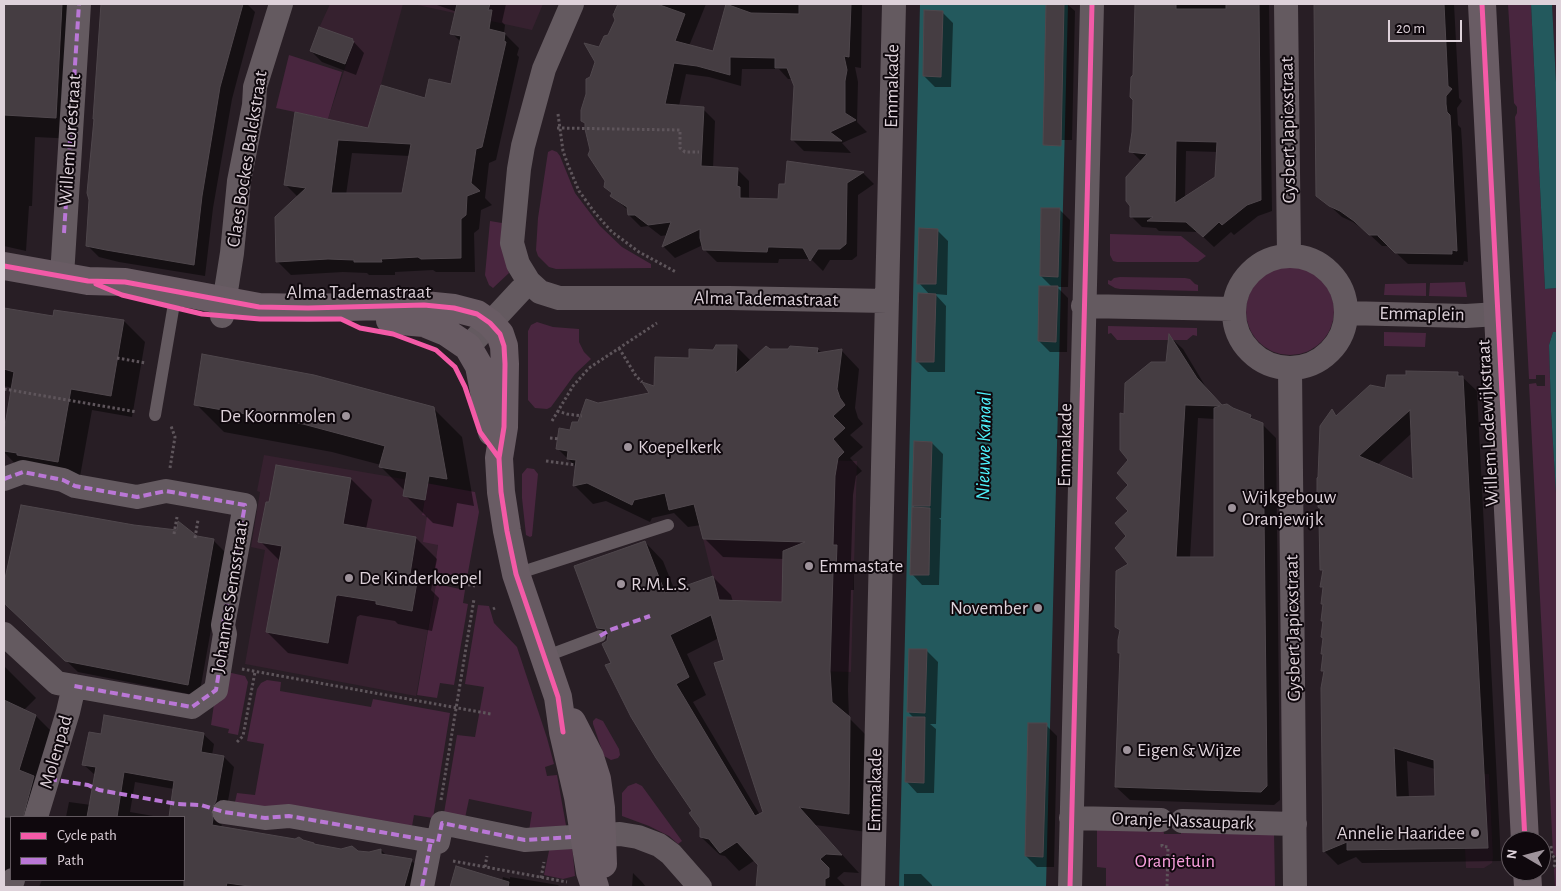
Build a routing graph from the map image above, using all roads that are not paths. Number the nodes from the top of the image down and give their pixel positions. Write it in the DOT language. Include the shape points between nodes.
graph roads {
  1 [pos="79,4"];
  2 [pos="281,4"];
  3 [pos="572,4"];
  4 [pos="894,4"];
  5 [pos="1092,4"];
  6 [pos="1286,4"];
  7 [pos="1482,4"];
  8 [pos="1289,255"];
  9 [pos="4,266"];
  10 [pos="75,278"];
  11 [pos="525,286"];
  12 [pos="175,300"];
  13 [pos="887,301"];
  14 [pos="1083,306"];
  15 [pos="223,308"];
  16 [pos="1233,309"];
  17 [pos="1346,313"];
  18 [pos="1498,314"];
  19 [pos="490,323"];
  20 [pos="468,347"];
  21 [pos="1290,368"];
  22 [pos="155,415"];
  23 [pos="499,458"];
  24 [pos="4,479"];
  25 [pos="668,525"];
  26 [pos="516,574"];
  27 [pos="4,634"];
  28 [pos="600,636"];
  29 [pos="544,657"];
  30 [pos="74,686"];
  31 [pos="224,812"];
  32 [pos="36,816"];
  33 [pos="1071,818"];
  34 [pos="1295,824"];
  35 [pos="1524,831"];
  36 [pos="594,836"];
  37 [pos="434,840"];
  38 [pos="583,884"];
  39 [pos="422,887"];
  40 [pos="600,887"];
  41 [pos="700,887"];
  42 [pos="873,887"];
  43 [pos="1070,887"];
  44 [pos="1295,887"];
  1 -- 10 [label="street, Willem Loréstraat"];
  2 -- 15 [label="street, Claes Bockes Balckstraat" via="255,87"];
  3 -- 11 [label="street" via="544,70 519,169 512,243"];
  4 -- 13 [label="street, Emmakade"];
  5 -- 14 [label="street, Emmakade"];
  6 -- 8 [label="street, Gysbert Japicxstraat"];
  7 -- 18 [label="street, Willem Lodewijkstraat"];
  8 -- 16 [label="street" via="1262,262 1251,271 1242,282"];
  8 -- 17 [label="street" via="1304,257 1330,272 1339,284"];
  9 -- 10 [label="street"];
  10 -- 12 [label="street" via="122,295"];
  11 -- 13 [label="street, Alma Tademastraat" via="559,298"];
  11 -- 19 [label="street"];
  12 -- 15 [label="street"];
  12 -- 22 [label="lane"];
  13 -- 42 [label="street, Emmakade"];
  14 -- 16 [label="street"];
  14 -- 33 [label="street, Emmakade"];
  15 -- 19 [label="street, Alma Tademastraat" via="431,306 468,311"];
  15 -- 20 [label="street, Alma Tademastraat" via="260,319 381,319 424,323 446,332"];
  16 -- 21 [label="street" via="1240,339 1250,351 1275,366"];
  17 -- 18 [label="street, Emmaplein"];
  17 -- 21 [label="street" via="1344,327 1329,352 1312,364"];
  18 -- 35 [label="street, Willem Lodewijkstraat"];
  19 -- 20 [label="street"];
  19 -- 23 [label="street" via="500,334 504,346 504,427"];
  20 -- 23 [label="street" via="479,366"];
  21 -- 34 [label="street, Gysbert Japicxstraat"];
  23 -- 26 [label="street" via="506,531"];
  24 -- 30 [label="street, Johannes Semsstraat" via="23,472 63,480 75,486 137,497 166,491 245,505 223,625 225,634 216,690 192,707"];
  25 -- 26 [label="lane"];
  26 -- 29 [label="street"];
  27 -- 30 [label="street, Johannes Semsstraat" via="57,683"];
  28 -- 29 [label="lane"];
  29 -- 36 [label="street" via="558,697 590,757 599,794"];
  30 -- 32 [label="street, Molenpad"];
  31 -- 37 [label="street" via="265,818 289,816"];
  33 -- 34 [label="street, Oranje-Nassaupark" via="1168,826"];
  33 -- 43 [label="street, Emmakade"];
  34 -- 44 [label="street, Gysbert Japicxstraat"];
  36 -- 37 [label="street"];
  36 -- 38 [label="street" via="590,872"];
  36 -- 40 [label="street" via="603,871"];
  36 -- 41 [label="street" via="620,834 659,845"];
  37 -- 39 [label="street"];
}
